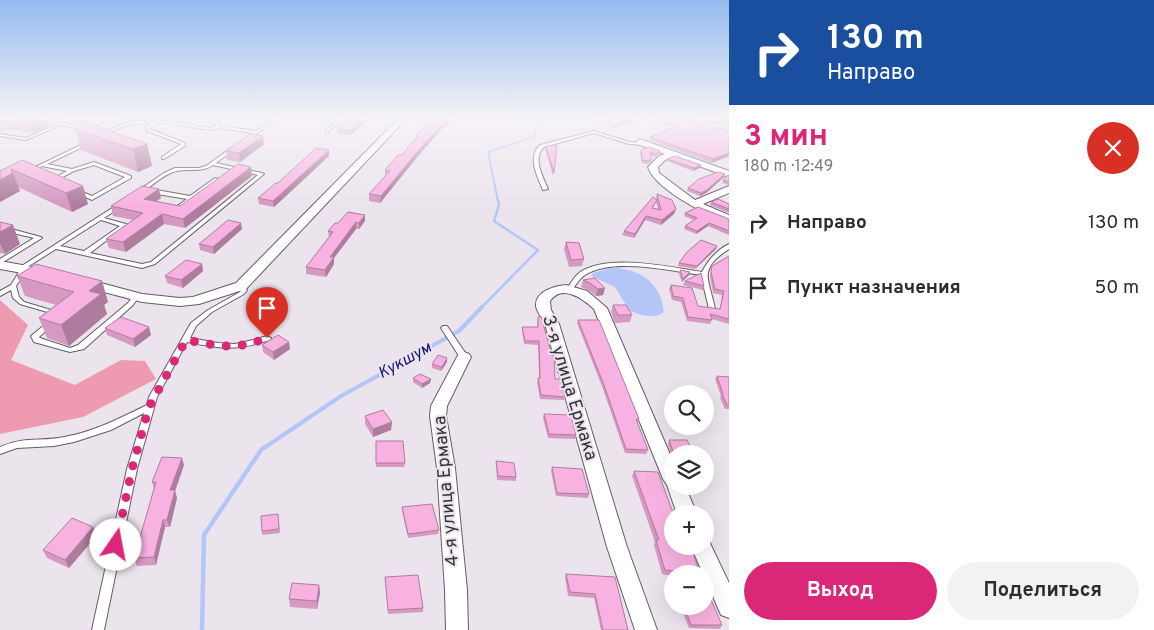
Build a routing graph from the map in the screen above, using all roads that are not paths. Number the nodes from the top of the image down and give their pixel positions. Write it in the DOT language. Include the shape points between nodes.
graph roads {
  1 [pos="76,147"];
  2 [pos="179,147"];
  3 [pos="235,147"];
  4 [pos="375,147"];
  5 [pos="541,147"];
  6 [pos="656,147"];
  7 [pos="675,154"];
  8 [pos="164,158"];
  9 [pos="43,164"];
  10 [pos="213,164"];
  11 [pos="232,169"];
  12 [pos="72,170"];
  13 [pos="26,173"];
  14 [pos="729,174"];
  15 [pos="60,185"];
  16 [pos="68,188"];
  17 [pos="144,189"];
  18 [pos="545,189"];
  19 [pos="729,189"];
  20 [pos="136,194"];
  21 [pos="191,198"];
  22 [pos="129,199"];
  23 [pos="694,204"];
  24 [pos="175,210"];
  25 [pos="100,218"];
  26 [pos="729,220"];
  27 [pos="0,228"];
  28 [pos="729,246"];
  29 [pos="56,247"];
  30 [pos="86,253"];
  31 [pos="0,264"];
  32 [pos="21,270"];
  33 [pos="53,274"];
  34 [pos="704,274"];
  35 [pos="71,279"];
  36 [pos="13,286"];
  37 [pos="241,286"];
  38 [pos="570,289"];
  39 [pos="0,294"];
  40 [pos="136,296"];
  41 [pos="712,309"];
  42 [pos="445,328"];
  43 [pos="267,338"];
  44 [pos="186,340"];
  45 [pos="464,357"];
  46 [pos="149,407"];
  47 [pos="0,451"];
  48 [pos="664,460"];
  49 [pos="705,555"];
  50 [pos="729,607"];
  51 [pos="98,630"];
  52 [pos="457,630"];
  53 [pos="646,630"];
  1 -- 9 [label="lane"];
  2 -- 8 [label="lane"];
  3 -- 10 [label="lane"];
  4 -- 37 [label="street"];
  5 -- 18 [label="lane" via="536,152 536,162"];
  6 -- 7 [label="street"];
  7 -- 14 [label="street"];
  7 -- 23 [label="street" via="653,167 656,174"];
  9 -- 12 [label="lane"];
  9 -- 13 [label="lane"];
  10 -- 11 [label="lane"];
  10 -- 17 [label="lane" via="204,169 177,169"];
  11 -- 21 [label="lane"];
  11 -- 30 [label="lane" via="262,174 153,263 142,266"];
  12 -- 15 [label="lane" via="52,181"];
  12 -- 16 [label="lane" via="94,163 129,177 92,198"];
  17 -- 20 [label="lane"];
  17 -- 21 [label="lane"];
  19 -- 23 [label="street"];
  21 -- 24 [label="lane"];
  22 -- 25 [label="lane"];
  23 -- 26 [label="street"];
  25 -- 29 [label="lane"];
  25 -- 30 [label="lane" via="124,224"];
  27 -- 31 [label="lane" via="38,238"];
  28 -- 34 [label="lane" via="714,257"];
  29 -- 30 [label="lane"];
  29 -- 32 [label="lane"];
  31 -- 32 [label="street"];
  32 -- 33 [label="street"];
  32 -- 36 [label="lane"];
  34 -- 38 [label="lane" via="630,264 612,266 586,271"];
  34 -- 41 [label="lane"];
  35 -- 40 [label="street"];
  36 -- 39 [label="lane"];
  36 -- 40 [label="lane" via="16,298 22,303 56,313 56,318 35,336 36,340 70,350 81,347"];
  37 -- 40 [label="street" via="180,302"];
  37 -- 44 [label="lane" via="242,293 198,320"];
  38 -- 48 [label="street" via="594,301 600,308"];
  38 -- 53 [label="street, 3-я улица Ермака" via="548,294 543,306 552,324 617,547"];
  42 -- 45 [label="lane"];
  43 -- 44 [label="lane" via="237,347"];
  44 -- 46 [label="lane"];
  45 -- 52 [label="street, 4-я улица Ермака" via="439,406 438,416 446,477"];
  46 -- 47 [label="lane" via="92,434 44,443 23,441"];
  46 -- 51 [label="lane" via="132,469"];
  49 -- 50 [label="street"];
}
